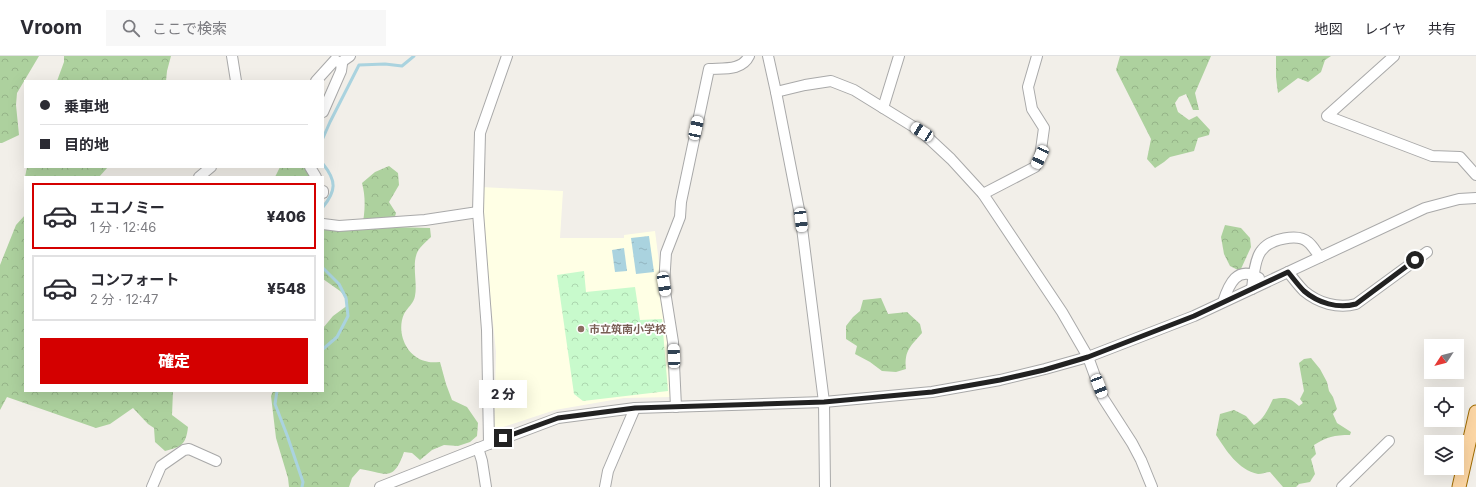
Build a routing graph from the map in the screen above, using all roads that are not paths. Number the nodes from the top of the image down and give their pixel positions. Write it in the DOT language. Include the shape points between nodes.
graph roads {
  1 [pos="232,56"];
  2 [pos="350,56"];
  3 [pos="507,56"];
  4 [pos="749,56"];
  5 [pos="768,56"];
  6 [pos="899,56"];
  7 [pos="1037,56"];
  8 [pos="1394,56"];
  9 [pos="340,63"];
  10 [pos="236,80"];
  11 [pos="317,80"];
  12 [pos="776,92"];
  13 [pos="883,108"];
  14 [pos="324,110"];
  15 [pos="210,168"];
  16 [pos="1476,175"];
  17 [pos="200,176"];
  18 [pos="983,194"];
  19 [pos="1476,198"];
  20 [pos="478,212"];
  21 [pos="324,224"];
  22 [pos="1427,252"];
  23 [pos="1320,257"];
  24 [pos="1288,272"];
  25 [pos="1254,275"];
  26 [pos="1265,282"];
  27 [pos="1252,289"];
  28 [pos="1223,302"];
  29 [pos="1088,357"];
  30 [pos="824,402"];
  31 [pos="676,407"];
  32 [pos="635,408"];
  33 [pos="1476,412"];
  34 [pos="1389,441"];
  35 [pos="489,444"];
  36 [pos="478,448"];
  37 [pos="216,461"];
  38 [pos="152,487"];
  39 [pos="380,487"];
  40 [pos="486,487"];
  41 [pos="604,487"];
  42 [pos="826,487"];
  43 [pos="1152,487"];
  44 [pos="1342,487"];
  45 [pos="1459,487"];
  1 -- 10 [label="street"];
  2 -- 9 [label="street"];
  3 -- 20 [label="street" via="480,133"];
  4 -- 31 [label="street" via="734,68 709,69 680,217 666,253 664,284 673,342"];
  5 -- 12 [label="street"];
  6 -- 13 [label="street"];
  7 -- 18 [label="street" via="1028,87 1032,109 1044,128 1040,157 1035,167"];
  8 -- 16 [label="street" via="1327,116 1432,156 1460,157"];
  9 -- 11 [label="street" via="335,60"];
  9 -- 14 [label="street" via="341,71"];
  12 -- 13 [label="street" via="831,81 854,90"];
  12 -- 30 [label="street" via="801,220"];
  13 -- 18 [label="street" via="922,132 951,158"];
  15 -- 17 [label="street"];
  18 -- 29 [label="street" via="1062,312"];
  19 -- 23 [label="street" via="1425,208"];
  20 -- 21 [label="street" via="425,220 339,226"];
  20 -- 35 [label="street" via="488,330"];
  22 -- 24 [label="street" via="1356,304 1346,307 1330,305 1314,297"];
  23 -- 24 [label="street"];
  23 -- 25 [label="street" via="1308,241 1297,238 1279,239 1261,250"];
  24 -- 26 [label="street"];
  25 -- 26 [label="street"];
  25 -- 27 [label="street"];
  25 -- 28 [label="street" via="1238,276 1230,283"];
  26 -- 27 [label="street"];
  27 -- 28 [label="street"];
  28 -- 29 [label="street" via="1194,316"];
  29 -- 30 [label="street" via="1000,380 932,392"];
  29 -- 43 [label="street" via="1103,398 1132,443"];
  30 -- 31 [label="street"];
  30 -- 42 [label="street"];
  31 -- 32 [label="street"];
  32 -- 35 [label="street" via="558,418"];
  32 -- 41 [label="street" via="608,471"];
  33 -- 45 [label="main road"];
  34 -- 44 [label="street"];
  35 -- 36 [label="street"];
  36 -- 39 [label="street"];
  36 -- 40 [label="street"];
  37 -- 38 [label="street" via="189,448 184,450 161,466"];
}
